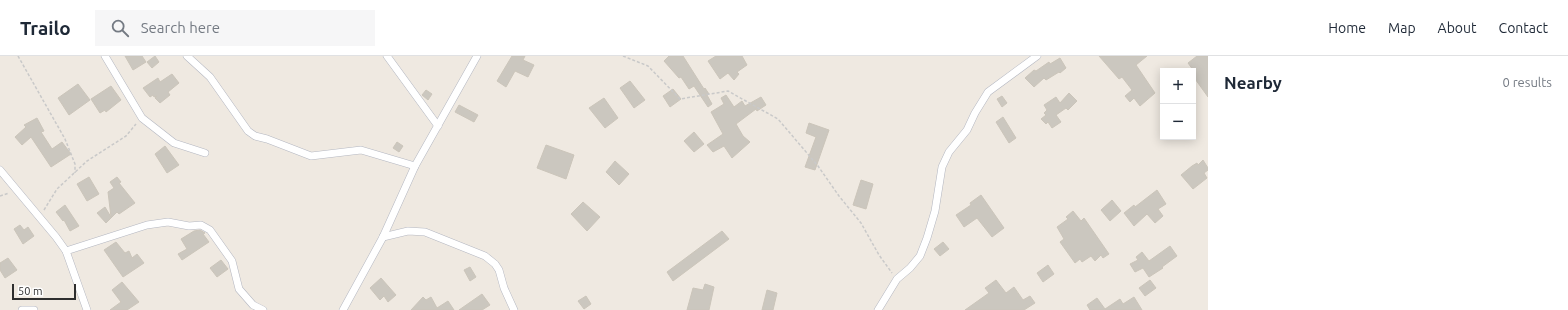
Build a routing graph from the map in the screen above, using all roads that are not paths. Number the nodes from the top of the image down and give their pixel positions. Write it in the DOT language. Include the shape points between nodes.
graph roads {
  1 [pos="105,56"];
  2 [pos="187,56"];
  3 [pos="387,56"];
  4 [pos="476,56"];
  5 [pos="1037,56"];
  6 [pos="438,126"];
  7 [pos="205,153"];
  8 [pos="416,166"];
  9 [pos="0,170"];
  10 [pos="383,237"];
  11 [pos="66,251"];
  12 [pos="22,310"];
  13 [pos="34,310"];
  14 [pos="87,310"];
  15 [pos="262,310"];
  16 [pos="343,310"];
  17 [pos="514,310"];
  18 [pos="878,310"];
  1 -- 7 [label="street" via="142,118 174,143"];
  2 -- 8 [label="street" via="210,77 248,132 255,136 311,156 361,150"];
  3 -- 6 [label="street"];
  4 -- 6 [label="street"];
  5 -- 18 [label="street" via="988,92 967,130 949,152 942,167 935,211 916,262 897,279"];
  6 -- 8 [label="street"];
  8 -- 10 [label="street"];
  9 -- 11 [label="street"];
  10 -- 16 [label="street"];
  10 -- 17 [label="street" via="408,231 425,232 485,256 499,270"];
  11 -- 14 [label="street"];
  11 -- 15 [label="street" via="148,225 168,222 201,226 210,230 232,261 239,289 253,305"];
  12 -- 13 [label="street"];
}
